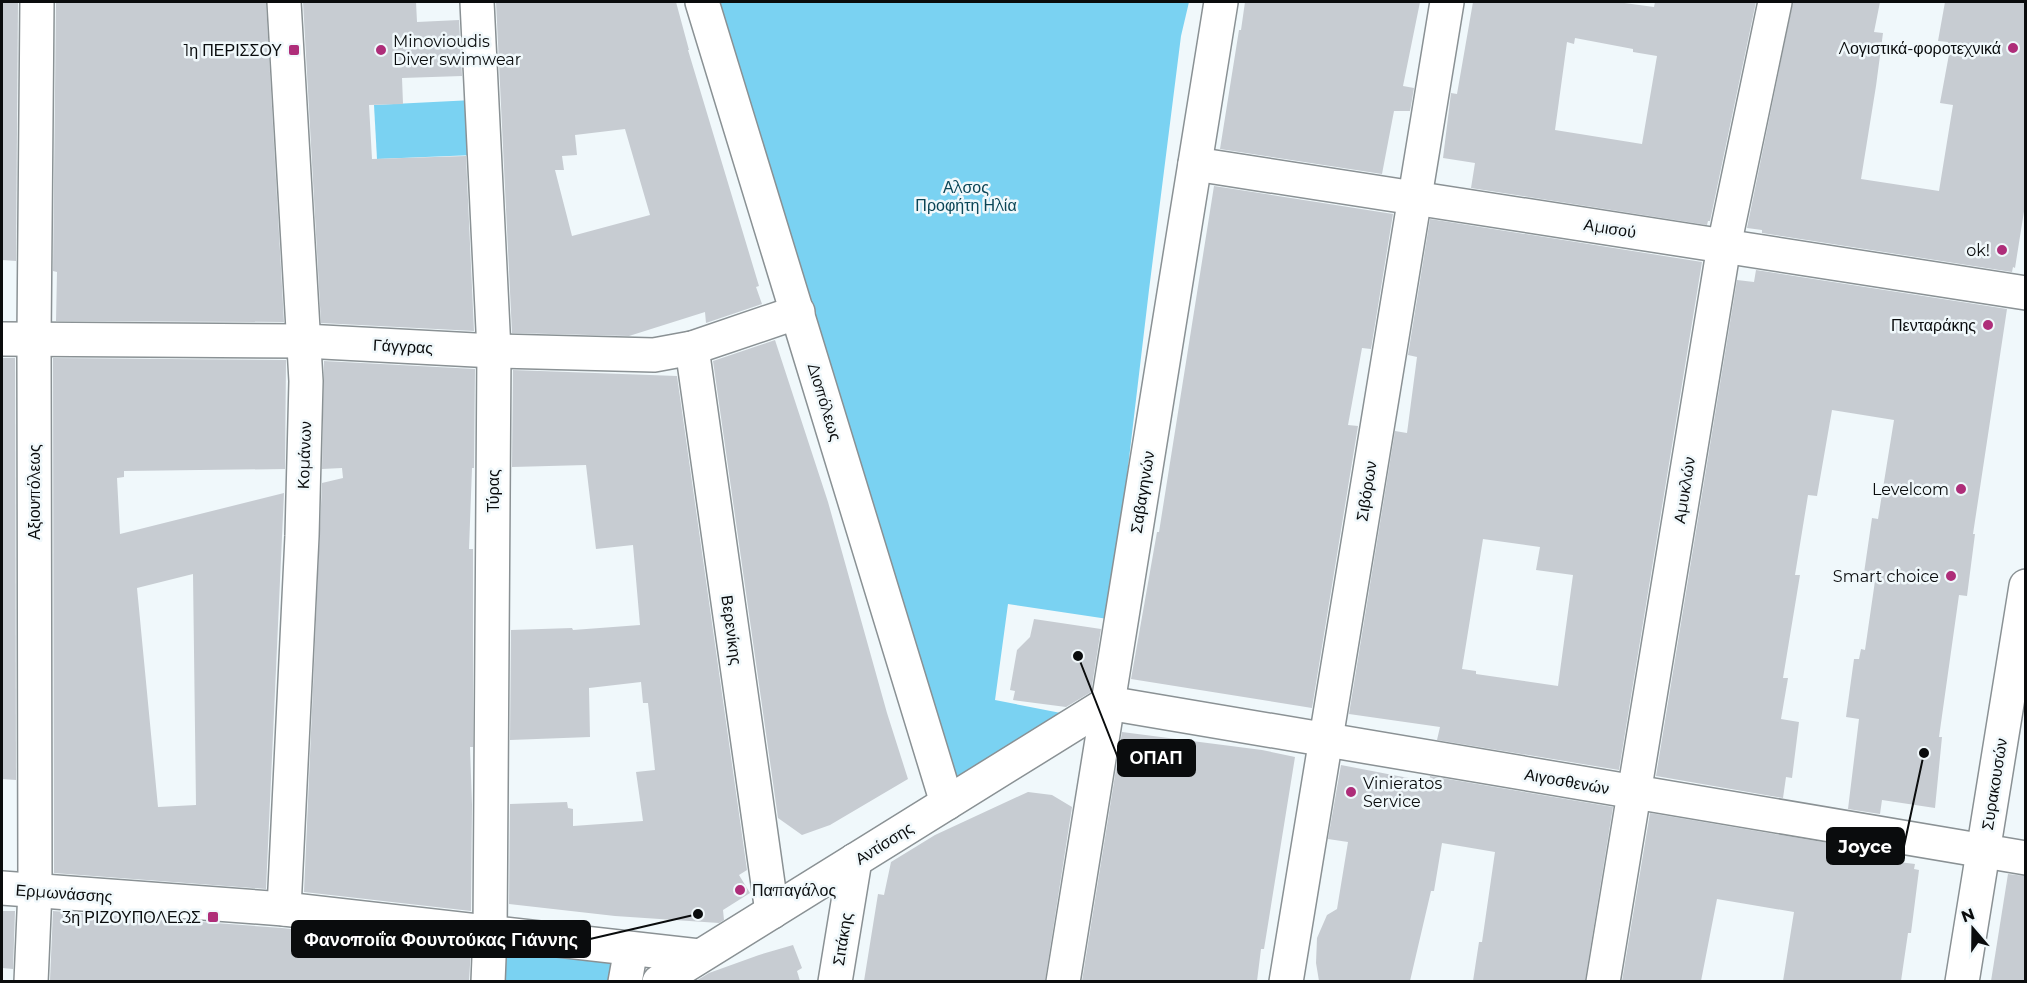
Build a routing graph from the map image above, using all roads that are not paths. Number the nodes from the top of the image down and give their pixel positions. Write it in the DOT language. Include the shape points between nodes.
graph roads {
  1 [pos="37,2"];
  2 [pos="284,2"];
  3 [pos="477,2"];
  4 [pos="702,2"];
  5 [pos="1221,2"];
  6 [pos="1447,2"];
  7 [pos="1775,2"];
  8 [pos="1195,164"];
  9 [pos="1414,198"];
  10 [pos="1724,246"];
  11 [pos="2025,293"];
  12 [pos="798,312"];
  13 [pos="2,339"];
  14 [pos="34,339"];
  15 [pos="304,341"];
  16 [pos="692,348"];
  17 [pos="494,351"];
  18 [pos="2025,585"];
  19 [pos="1108,704"];
  20 [pos="1325,740"];
  21 [pos="1635,793"];
  22 [pos="947,803"];
  23 [pos="1983,851"];
  24 [pos="2025,858"];
  25 [pos="855,860"];
  26 [pos="2,888"];
  27 [pos="35,890"];
  28 [pos="284,909"];
  29 [pos="772,912"];
  30 [pos="490,933"];
  31 [pos="631,949"];
  32 [pos="699,956"];
  33 [pos="31,981"];
  34 [pos="488,981"];
  35 [pos="625,981"];
  36 [pos="659,981"];
  37 [pos="836,981"];
  38 [pos="1063,981"];
  39 [pos="1286,981"];
  40 [pos="1603,981"];
  41 [pos="1962,981"];
  1 -- 14 [label="street, Αξιουπόλεως"];
  2 -- 15 [label="street, Κομάνων"];
  3 -- 17 [label="street, Τύρας"];
  4 -- 12 [label="street, Διοπόλεως"];
  5 -- 8 [label="street, Σαβαγηνών"];
  6 -- 9 [label="street, Σιβόρων"];
  7 -- 10 [label="street, Αμυκλών"];
  8 -- 9 [label="street, Αμισού"];
  8 -- 19 [label="street, Σαβαγηνών"];
  9 -- 10 [label="street, Αμισού"];
  9 -- 20 [label="street, Σιβόρων"];
  10 -- 11 [label="street, Αμισού"];
  10 -- 21 [label="street, Αμυκλών"];
  12 -- 16 [label="street, Γάγγρας"];
  12 -- 22 [label="street, Διοπόλεως"];
  13 -- 14 [label="street, Γάγγρας"];
  14 -- 15 [label="street, Γάγγρας"];
  14 -- 27 [label="street, Αξιουπόλεως"];
  15 -- 17 [label="street, Γάγγρας"];
  15 -- 28 [label="street, Κομάνων" via="302,536"];
  16 -- 17 [label="street, Γάγγρας" via="654,355"];
  16 -- 29 [label="street, Βερενίκης"];
  17 -- 30 [label="street, Τύρας"];
  18 -- 23 [label="street, Συρακουσών"];
  19 -- 20 [label="street, Αιγοσθενών"];
  19 -- 22 [label="street, Αντίσσης"];
  19 -- 38 [label="street, Σαβαγηνών"];
  20 -- 21 [label="street, Αιγοσθενών"];
  20 -- 39 [label="street, Σιβόρων"];
  21 -- 23 [label="street, Αιγοσθενών"];
  21 -- 40 [label="street, Αμυκλών"];
  22 -- 25 [label="street, Αντίσσης"];
  23 -- 24 [label="street, Αιγοσθενών"];
  23 -- 41 [label="street, Συρακουσών"];
  25 -- 29 [label="street, Αντίσσης"];
  25 -- 37 [label="street, Σιτάκης"];
  26 -- 27 [label="street, Ερμωνάσσης"];
  27 -- 28 [label="street, Ερμωνάσσης"];
  27 -- 33 [label="street, Αξιουπόλεως"];
  28 -- 30 [label="street, Ερμωνάσσης"];
  29 -- 32 [label="street, Αντίσσης"];
  30 -- 31 [label="street, Ερμωνάσσης"];
  30 -- 34 [label="street, Τύρας"];
  31 -- 32 [label="street, Ερμωνάσσης"];
  31 -- 35 [label="street"];
  32 -- 36 [label="street, Αντίσσης"];
}
